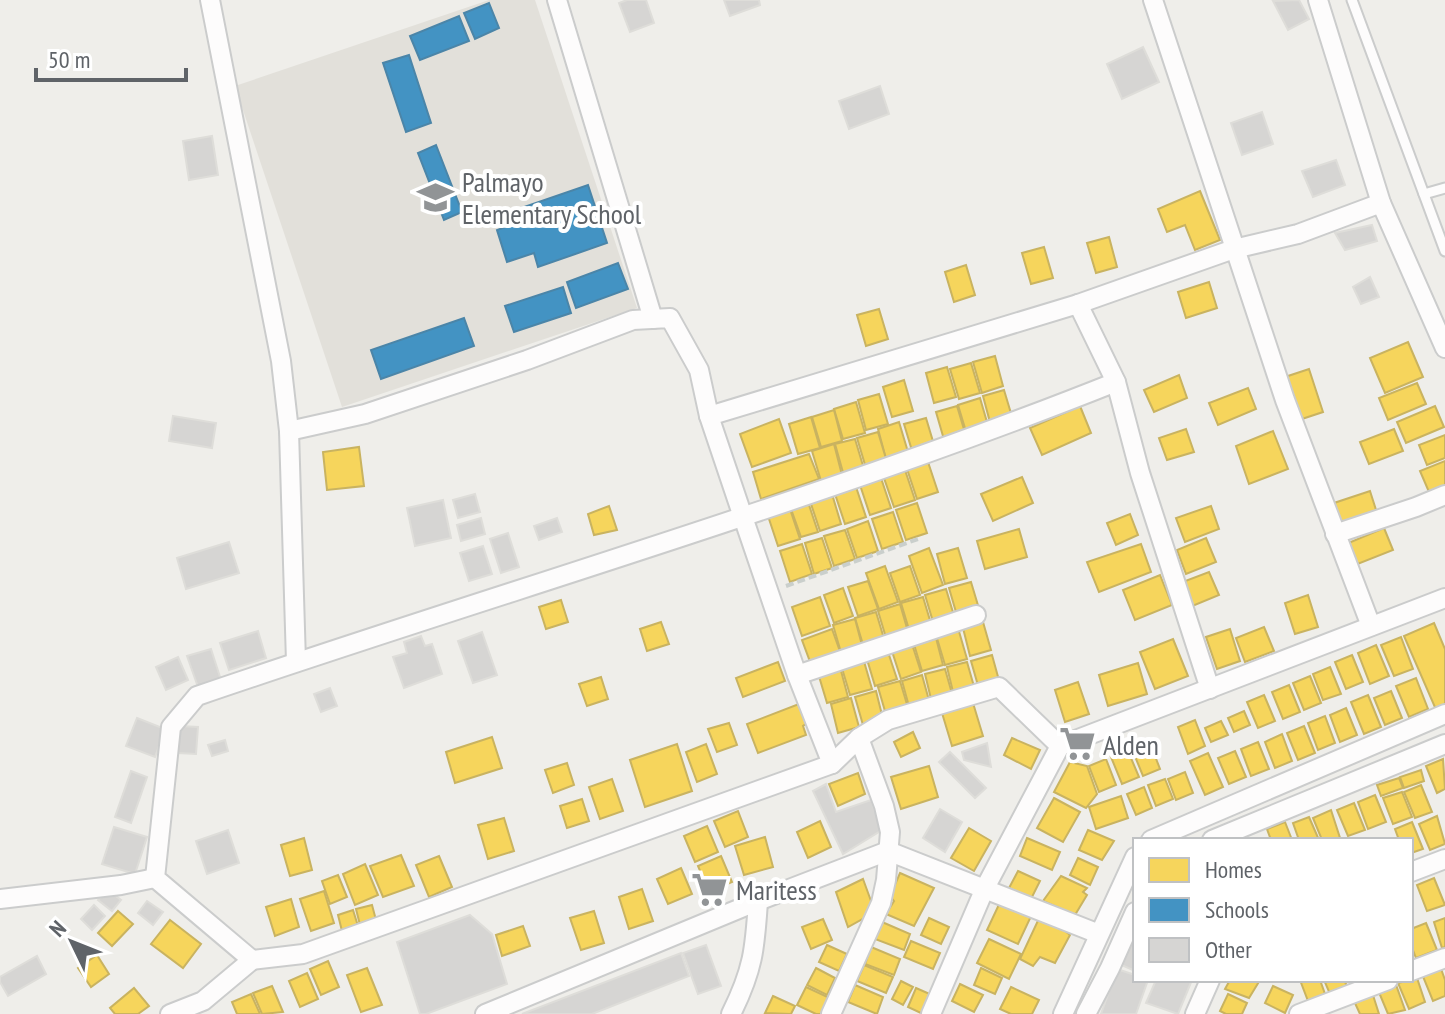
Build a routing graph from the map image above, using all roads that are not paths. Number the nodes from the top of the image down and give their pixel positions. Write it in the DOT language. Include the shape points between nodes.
graph roads {
  1 [pos="210,0"];
  2 [pos="557,0"];
  3 [pos="1153,0"];
  4 [pos="1318,0"];
  5 [pos="1352,0"];
  6 [pos="1445,188"];
  7 [pos="1424,194"];
  8 [pos="1381,203"];
  9 [pos="1234,249"];
  10 [pos="1445,251"];
  11 [pos="1078,304"];
  12 [pos="653,319"];
  13 [pos="1445,348"];
  14 [pos="1116,382"];
  15 [pos="709,416"];
  16 [pos="289,431"];
  17 [pos="1445,495"];
  18 [pos="743,517"];
  19 [pos="1335,534"];
  20 [pos="1445,598"];
  21 [pos="976,615"];
  22 [pos="1371,626"];
  23 [pos="296,662"];
  24 [pos="797,675"];
  25 [pos="1210,689"];
  26 [pos="1445,714"];
  27 [pos="859,738"];
  28 [pos="1445,744"];
  29 [pos="1060,746"];
  30 [pos="832,764"];
  31 [pos="1156,838"];
  32 [pos="1217,838"];
  33 [pos="888,851"];
  34 [pos="1445,859"];
  35 [pos="1133,861"];
  36 [pos="1413,871"];
  37 [pos="155,878"];
  38 [pos="985,888"];
  39 [pos="0,899"];
  40 [pos="758,901"];
  41 [pos="1133,916"];
  42 [pos="1099,934"];
  43 [pos="1445,958"];
  44 [pos="252,960"];
  45 [pos="1085,965"];
  46 [pos="1413,970"];
  47 [pos="1107,974"];
  48 [pos="1209,982"];
  49 [pos="1383,982"];
  50 [pos="170,1014"];
  51 [pos="485,1014"];
  52 [pos="731,1014"];
  53 [pos="831,1014"];
  54 [pos="931,1014"];
  55 [pos="1063,1014"];
  56 [pos="1086,1014"];
  57 [pos="1195,1014"];
  58 [pos="1299,1014"];
  1 -- 16 [label="street" via="281,361"];
  2 -- 12 [label="street"];
  3 -- 9 [label="street"];
  4 -- 8 [label="street"];
  5 -- 7 [label="lane"];
  6 -- 7 [label="lane"];
  7 -- 10 [label="lane"];
  8 -- 9 [label="street" via="1298,234"];
  8 -- 13 [label="street"];
  9 -- 11 [label="street"];
  9 -- 19 [label="street"];
  11 -- 14 [label="street"];
  11 -- 15 [label="street"];
  12 -- 15 [label="street" via="670,318 699,370"];
  12 -- 16 [label="street" via="633,320 365,414"];
  14 -- 18 [label="street"];
  14 -- 25 [label="street"];
  15 -- 18 [label="street"];
  16 -- 23 [label="street"];
  17 -- 19 [label="street"];
  18 -- 23 [label="street"];
  18 -- 24 [label="street"];
  19 -- 22 [label="street"];
  20 -- 22 [label="street"];
  21 -- 24 [label="street"];
  22 -- 25 [label="street"];
  23 -- 37 [label="street" via="197,696 171,727"];
  24 -- 30 [label="street"];
  25 -- 29 [label="street"];
  26 -- 31 [label="street"];
  27 -- 29 [label="street" via="888,720 999,687"];
  27 -- 30 [label="street"];
  27 -- 33 [label="street" via="884,806"];
  28 -- 32 [label="street"];
  29 -- 38 [label="street"];
  30 -- 44 [label="street" via="303,954"];
  33 -- 38 [label="street"];
  33 -- 40 [label="street"];
  33 -- 53 [label="street" via="881,903"];
  34 -- 36 [label="street"];
  35 -- 42 [label="street"];
  37 -- 39 [label="street"];
  37 -- 44 [label="street"];
  38 -- 42 [label="street"];
  38 -- 54 [label="street"];
  40 -- 51 [label="street"];
  40 -- 52 [label="street" via="755,954"];
  41 -- 47 [label="street"];
  42 -- 45 [label="street"];
  43 -- 46 [label="street"];
  44 -- 50 [label="street" via="203,1001"];
  45 -- 47 [label="street"];
  45 -- 55 [label="street"];
  47 -- 56 [label="street"];
  48 -- 57 [label="street"];
  49 -- 58 [label="street"];
}
